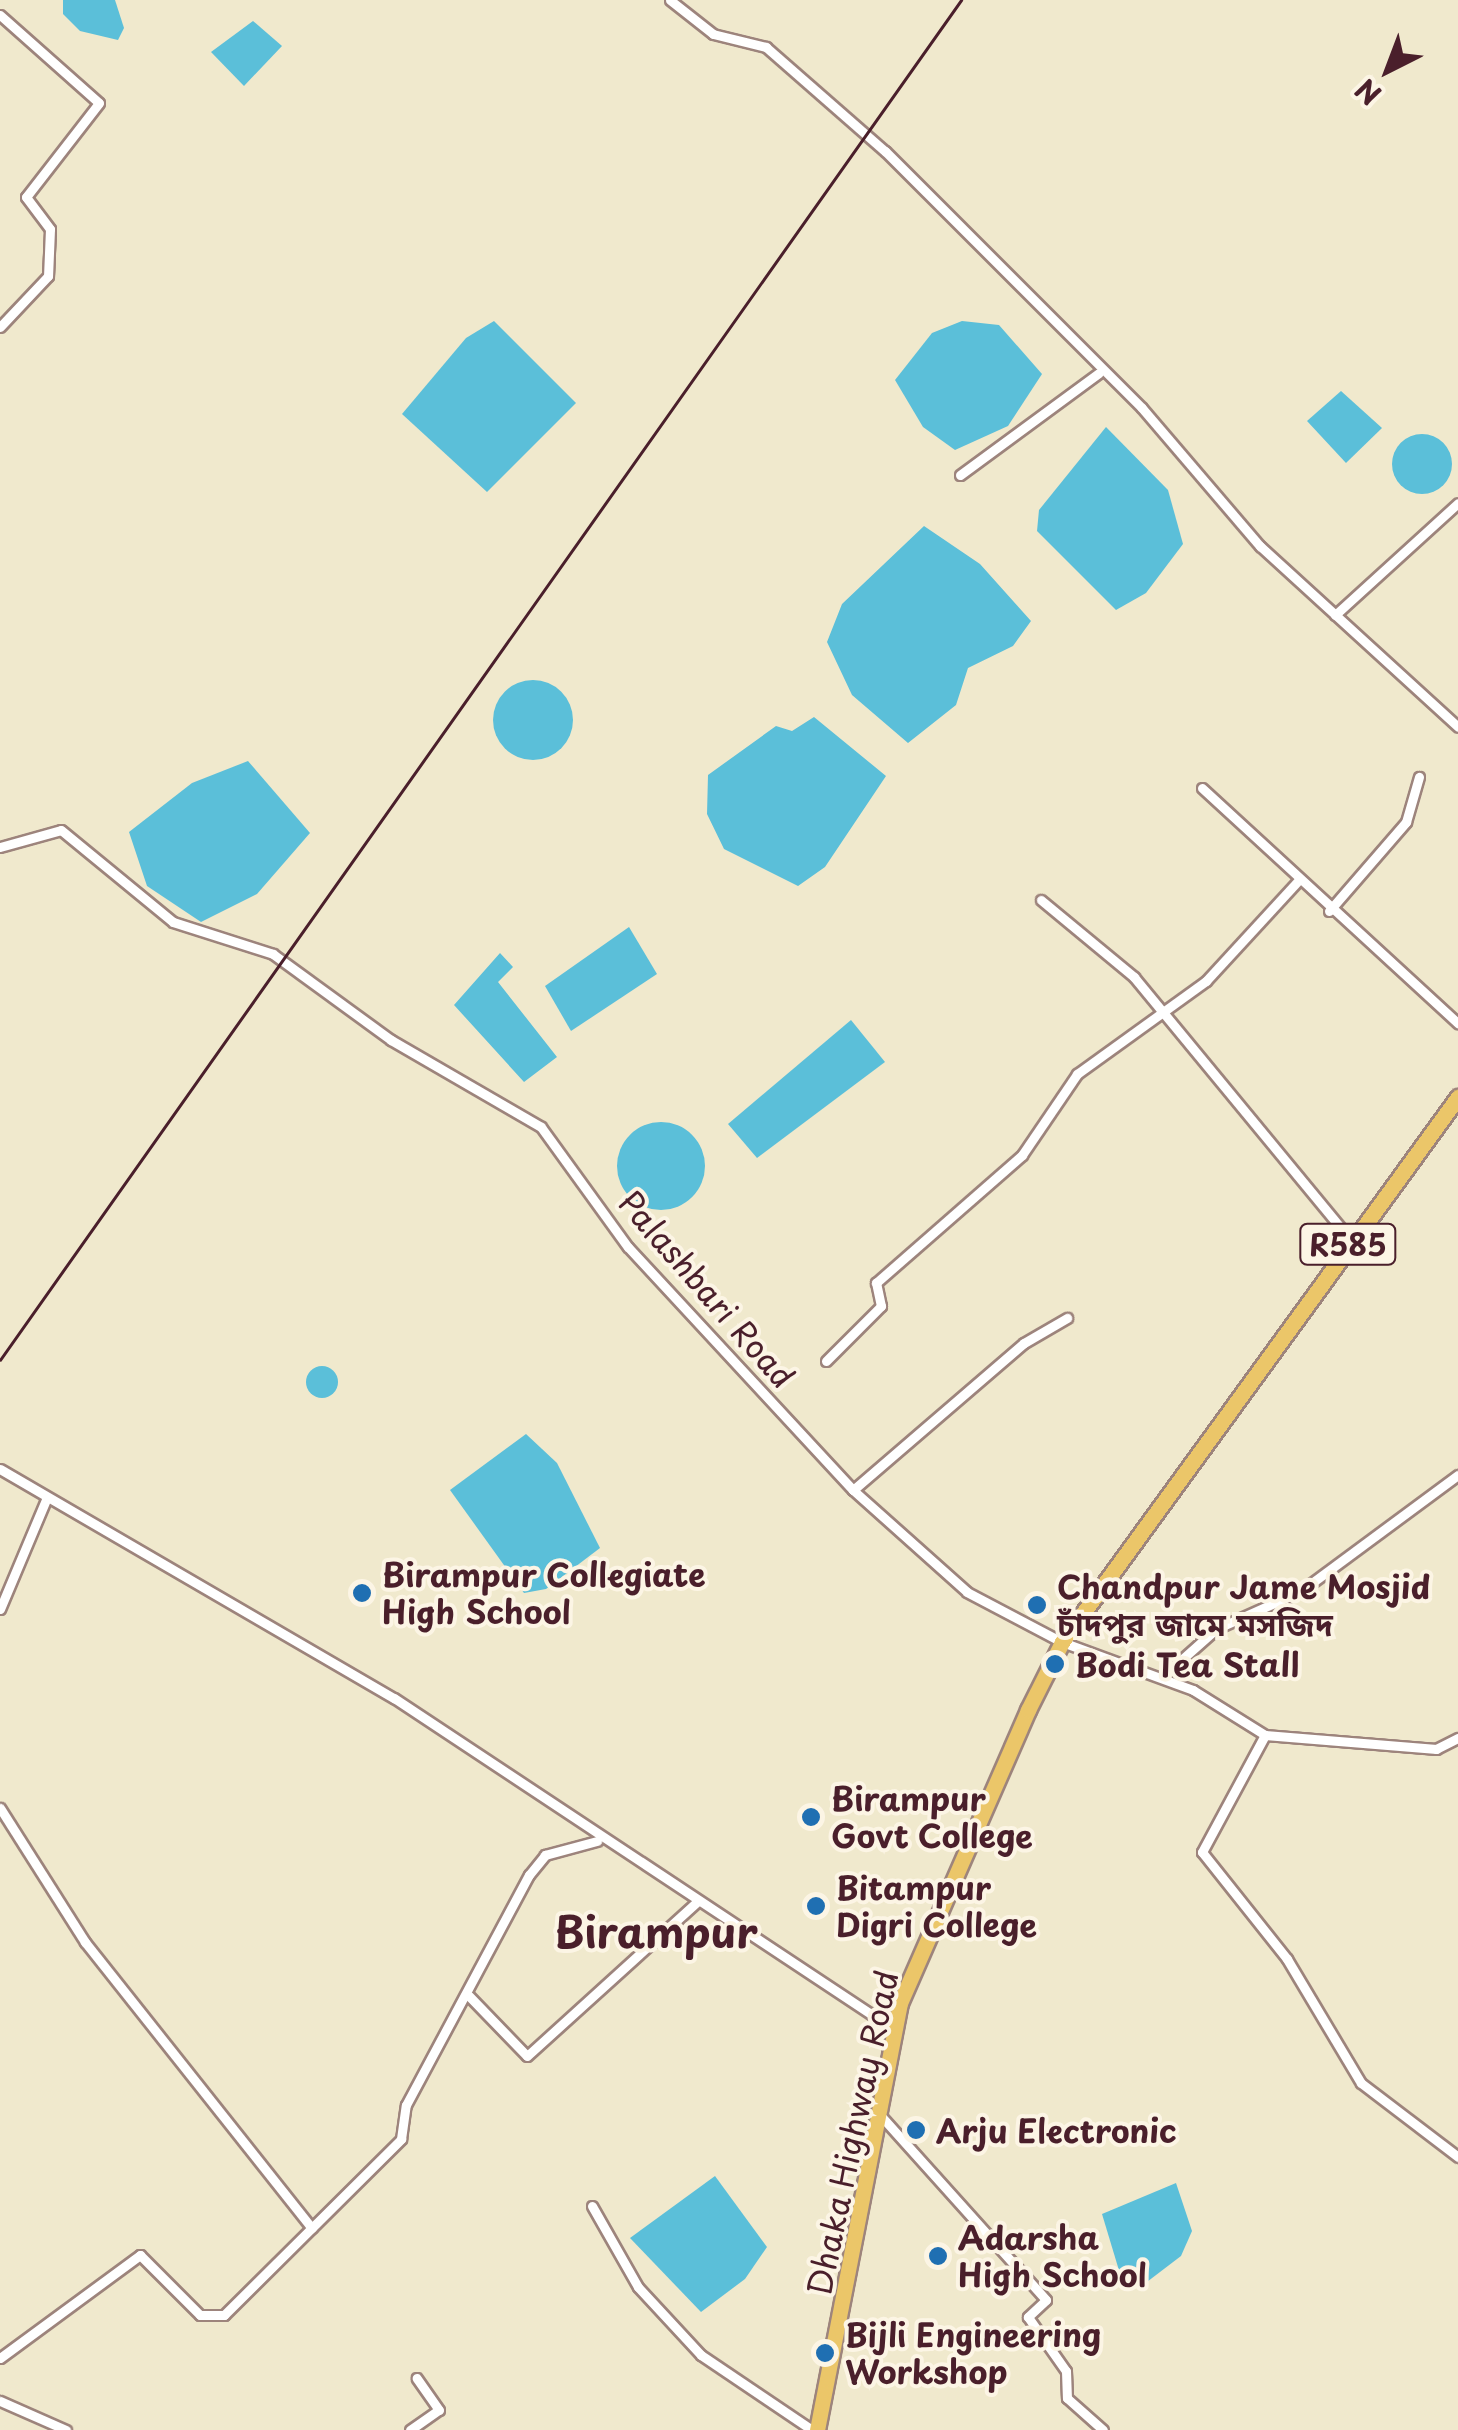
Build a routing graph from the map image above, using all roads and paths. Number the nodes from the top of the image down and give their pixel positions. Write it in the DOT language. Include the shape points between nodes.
graph roads {
  1 [pos="670,0"];
  2 [pos="0,15"];
  3 [pos="0,326"];
  4 [pos="1098,373"];
  5 [pos="960,475"];
  6 [pos="1458,503"];
  7 [pos="1335,616"];
  8 [pos="1458,727"];
  9 [pos="1420,778"];
  10 [pos="1202,788"];
  11 [pos="0,847"];
  12 [pos="1298,881"];
  13 [pos="1041,900"];
  14 [pos="1329,911"];
  15 [pos="1158,1010"];
  16 [pos="1458,1023"];
  17 [pos="1458,1097"];
  18 [pos="1350,1240"];
  19 [pos="1067,1318"];
  20 [pos="826,1361"];
  21 [pos="0,1469"];
  22 [pos="1458,1476"];
  23 [pos="853,1490"];
  24 [pos="47,1498"];
  25 [pos="0,1609"];
  26 [pos="1062,1642"];
  27 [pos="1162,1677"];
  28 [pos="1265,1734"];
  29 [pos="1458,1738"];
  30 [pos="0,1808"];
  31 [pos="598,1841"];
  32 [pos="697,1902"];
  33 [pos="469,1996"];
  34 [pos="895,2030"];
  35 [pos="881,2116"];
  36 [pos="1458,2157"];
  37 [pos="592,2206"];
  38 [pos="312,2228"];
  39 [pos="0,2358"];
  40 [pos="417,2378"];
  41 [pos="0,2401"];
  42 [pos="66,2430"];
  43 [pos="410,2430"];
  44 [pos="814,2430"];
  45 [pos="1103,2430"];
  1 -- 4 [label="street" via="713,34 757,41 859,127"];
  2 -- 3 [label="street" via="98,102 26,196 50,229 48,276"];
  4 -- 5 [label="street"];
  4 -- 7 [label="street"];
  6 -- 7 [label="street"];
  7 -- 8 [label="street"];
  9 -- 14 [label="street" via="1406,822"];
  10 -- 12 [label="street"];
  11 -- 23 [label="street, Palashbari Road" via="61,830 173,922 274,954 391,1040 541,1127 628,1247"];
  12 -- 14 [label="street"];
  12 -- 15 [label="street" via="1206,981"];
  13 -- 15 [label="street" via="1114,957"];
  14 -- 16 [label="street"];
  15 -- 18 [label="street"];
  15 -- 20 [label="street" via="1078,1074 1022,1156 876,1283 881,1306"];
  17 -- 18 [label="main road, R585"];
  18 -- 26 [label="main road, R585"];
  19 -- 23 [label="street" via="1024,1343"];
  21 -- 24 [label="street"];
  22 -- 27 [label="street" via="1301,1591 1216,1630"];
  23 -- 26 [label="street, Palashbari Road" via="967,1592"];
  24 -- 25 [label="street"];
  24 -- 31 [label="street" via="394,1698"];
  26 -- 27 [label="street, Palashbari Road"];
  26 -- 34 [label="main road, Dhaka Highway Road / R585" via="934,1912"];
  27 -- 28 [label="street, Palashbari Road"];
  28 -- 29 [label="street" via="1436,1749"];
  28 -- 36 [label="street" via="1202,1852 1287,1958 1361,2083"];
  30 -- 38 [label="street" via="86,1942"];
  31 -- 32 [label="street"];
  31 -- 33 [label="street" via="545,1855"];
  32 -- 33 [label="street" via="527,2056"];
  32 -- 34 [label="street"];
  33 -- 38 [label="street" via="406,2106 401,2140"];
  34 -- 35 [label="main road, Dhaka Highway Road / R585"];
  35 -- 44 [label="main road, Dhaka Highway Road / R585"];
  35 -- 45 [label="street" via="1046,2300 1028,2316 1066,2372 1066,2398"];
  37 -- 44 [label="street" via="638,2288 701,2355"];
  38 -- 39 [label="street" via="217,2319 200,2315 140,2255"];
  40 -- 43 [label="street" via="439,2410"];
  41 -- 42 [label="street"];
}
